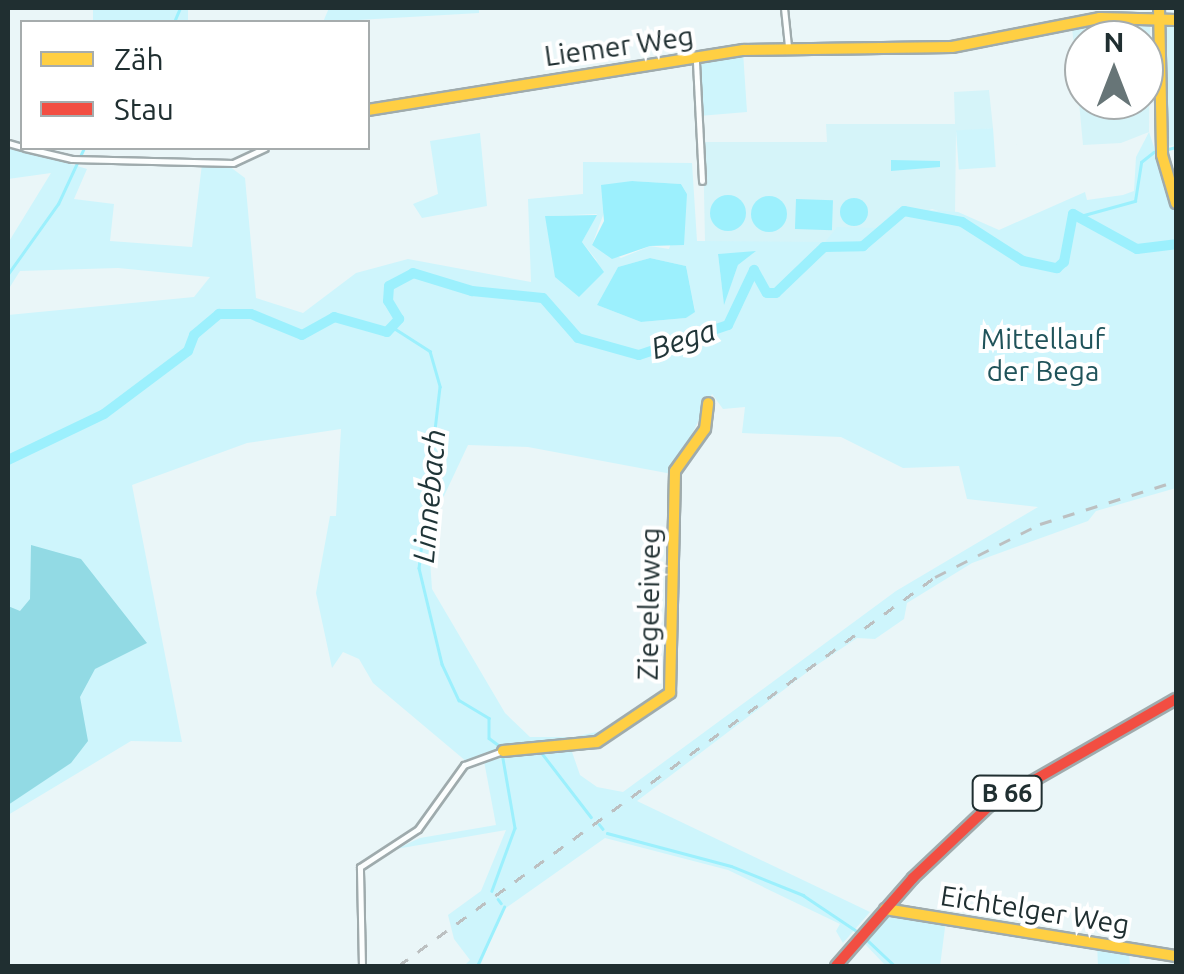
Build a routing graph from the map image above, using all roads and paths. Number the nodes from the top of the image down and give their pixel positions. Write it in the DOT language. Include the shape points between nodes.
graph roads {
  1 [pos="784,8"];
  2 [pos="1159,13"];
  3 [pos="1176,20"];
  4 [pos="788,46"];
  5 [pos="696,62"];
  6 [pos="370,110"];
  7 [pos="36,150"];
  8 [pos="261,150"];
  9 [pos="702,181"];
  10 [pos="1176,203"];
  11 [pos="708,403"];
  12 [pos="1176,699"];
  13 [pos="501,751"];
  14 [pos="886,909"];
  15 [pos="1176,956"];
  16 [pos="362,966"];
  17 [pos="836,966"];
  1 -- 4 [label="street"];
  2 -- 3 [label="street, Liemer Weg"];
  2 -- 4 [label="street, Liemer Weg" via="952,47"];
  2 -- 10 [label="street" via="1162,155"];
  4 -- 5 [label="street, Liemer Weg"];
  5 -- 6 [label="street, Liemer Weg"];
  5 -- 9 [label="street"];
  7 -- 8 [label="street" via="84,160 233,163"];
  11 -- 13 [label="street, Ziegeleiweg" via="704,429 675,471 670,693 596,742"];
  12 -- 14 [label="street, B 66" via="989,806"];
  13 -- 16 [label="street, Ziegeleiweg" via="464,765 418,829 360,867"];
  14 -- 15 [label="street, Eichtelger Weg"];
  14 -- 17 [label="street, B 66"];
}
